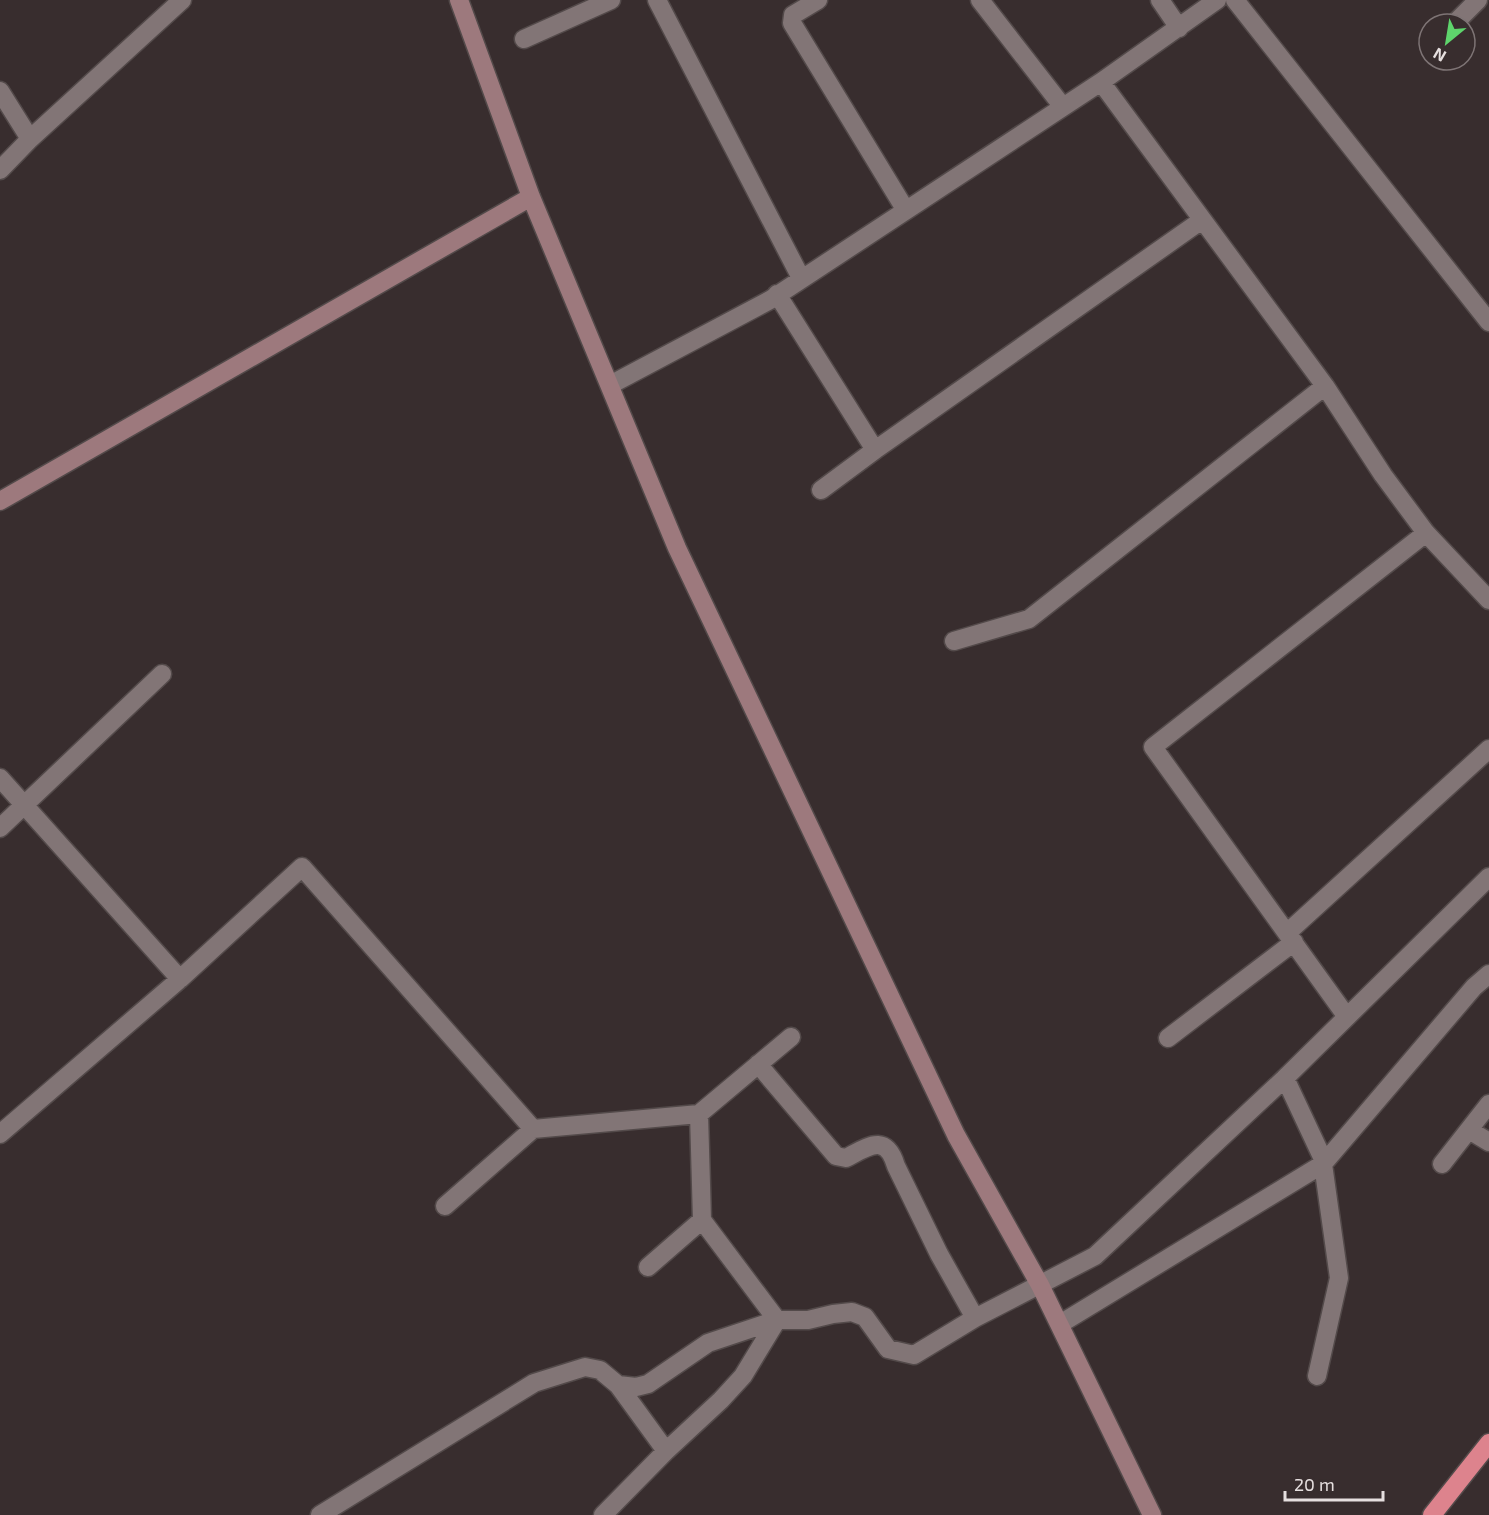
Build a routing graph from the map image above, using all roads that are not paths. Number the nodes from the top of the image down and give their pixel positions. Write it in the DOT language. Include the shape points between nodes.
graph roads {
  1 [pos="182,0"];
  2 [pos="459,0"];
  3 [pos="611,0"];
  4 [pos="657,0"];
  5 [pos="818,0"];
  6 [pos="980,0"];
  7 [pos="1160,0"];
  8 [pos="1217,0"];
  9 [pos="1235,0"];
  10 [pos="1478,0"];
  11 [pos="1466,12"];
  12 [pos="1179,28"];
  13 [pos="524,39"];
  14 [pos="1101,82"];
  15 [pos="0,91"];
  16 [pos="1063,107"];
  17 [pos="30,139"];
  18 [pos="0,170"];
  19 [pos="531,197"];
  20 [pos="905,209"];
  21 [pos="1202,220"];
  22 [pos="801,278"];
  23 [pos="777,294"];
  24 [pos="1489,322"];
  25 [pos="610,385"];
  26 [pos="1325,386"];
  27 [pos="875,450"];
  28 [pos="821,490"];
  29 [pos="0,501"];
  30 [pos="1426,532"];
  31 [pos="1489,600"];
  32 [pos="954,641"];
  33 [pos="162,674"];
  34 [pos="1489,749"];
  35 [pos="0,778"];
  36 [pos="24,805"];
  37 [pos="0,828"];
  38 [pos="1489,877"];
  39 [pos="1291,938"];
  40 [pos="1489,974"];
  41 [pos="180,979"];
  42 [pos="1347,1017"];
  43 [pos="791,1037"];
  44 [pos="1168,1038"];
  45 [pos="758,1064"];
  46 [pos="1285,1078"];
  47 [pos="1489,1104"];
  48 [pos="699,1114"];
  49 [pos="533,1129"];
  50 [pos="1469,1130"];
  51 [pos="0,1134"];
  52 [pos="1489,1142"];
  53 [pos="1323,1164"];
  54 [pos="1442,1164"];
  55 [pos="445,1206"];
  56 [pos="702,1220"];
  57 [pos="648,1267"];
  58 [pos="1040,1285"];
  59 [pos="975,1318"];
  60 [pos="777,1320"];
  61 [pos="1060,1324"];
  62 [pos="1317,1376"];
  63 [pos="618,1385"];
  64 [pos="1489,1443"];
  65 [pos="666,1451"];
  66 [pos="320,1515"];
  67 [pos="603,1515"];
  68 [pos="1152,1515"];
  69 [pos="1432,1515"];
  1 -- 17 [label="street"];
  2 -- 19 [label="main road"];
  3 -- 13 [label="street"];
  4 -- 22 [label="street"];
  5 -- 20 [label="street" via="794,15 792,23"];
  6 -- 16 [label="street"];
  7 -- 12 [label="street"];
  8 -- 12 [label="street"];
  9 -- 24 [label="street"];
  10 -- 11 [label="street"];
  12 -- 14 [label="street"];
  14 -- 16 [label="street"];
  14 -- 21 [label="street"];
  15 -- 17 [label="street"];
  16 -- 20 [label="street"];
  17 -- 18 [label="street"];
  19 -- 25 [label="main road"];
  19 -- 29 [label="main road"];
  20 -- 22 [label="street"];
  21 -- 26 [label="street"];
  21 -- 27 [label="street"];
  22 -- 23 [label="street"];
  23 -- 25 [label="street"];
  23 -- 27 [label="street"];
  25 -- 58 [label="main road" via="677,548 946,1114"];
  26 -- 30 [label="street"];
  26 -- 32 [label="street" via="1029,619"];
  27 -- 28 [label="street"];
  30 -- 31 [label="street"];
  30 -- 39 [label="street" via="1153,747"];
  33 -- 36 [label="street"];
  34 -- 39 [label="street"];
  35 -- 36 [label="street"];
  36 -- 37 [label="street"];
  36 -- 41 [label="street"];
  38 -- 42 [label="street"];
  39 -- 42 [label="street"];
  39 -- 44 [label="street"];
  40 -- 53 [label="street"];
  41 -- 49 [label="street" via="302,867"];
  41 -- 51 [label="street"];
  42 -- 46 [label="street"];
  43 -- 45 [label="street"];
  45 -- 48 [label="street"];
  45 -- 59 [label="street" via="836,1156 846,1158 874,1144 885,1145 892,1152 939,1254"];
  46 -- 53 [label="street"];
  46 -- 58 [label="street" via="1095,1256"];
  47 -- 50 [label="street"];
  48 -- 49 [label="street"];
  48 -- 56 [label="street"];
  49 -- 55 [label="street"];
  50 -- 52 [label="street"];
  50 -- 54 [label="street"];
  53 -- 61 [label="street"];
  53 -- 62 [label="street" via="1339,1278"];
  56 -- 57 [label="street"];
  56 -- 60 [label="street"];
  58 -- 59 [label="street"];
  58 -- 61 [label="main road"];
  59 -- 60 [label="street" via="914,1355 888,1349 865,1317 852,1312 808,1320"];
  60 -- 63 [label="street" via="708,1343 648,1384"];
  60 -- 65 [label="street" via="743,1376"];
  61 -- 68 [label="main road"];
  63 -- 65 [label="street"];
  63 -- 66 [label="street" via="600,1370 585,1366 534,1383"];
  64 -- 69 [label="highway"];
  65 -- 67 [label="street"];
}
